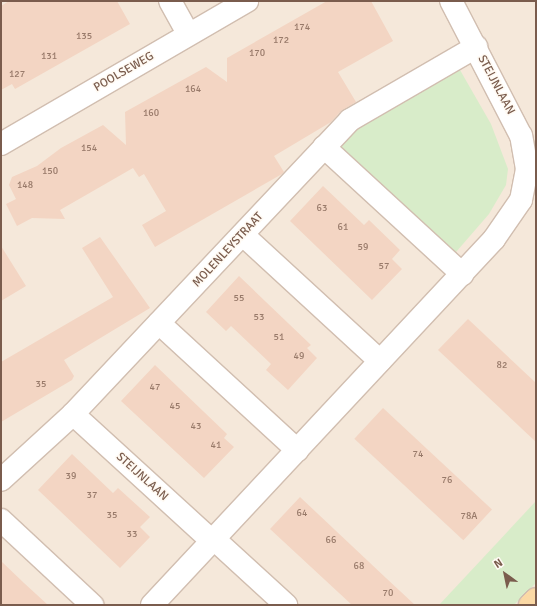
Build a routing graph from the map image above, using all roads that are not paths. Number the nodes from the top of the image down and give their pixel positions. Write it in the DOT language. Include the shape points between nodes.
graph roads {
  1 [pos="170,1"];
  2 [pos="247,1"];
  3 [pos="452,1"];
  4 [pos="188,34"];
  5 [pos="476,47"];
  6 [pos="1,144"];
  7 [pos="324,147"];
  8 [pos="531,178"];
  9 [pos="243,235"];
  10 [pos="462,274"];
  11 [pos="159,323"];
  12 [pos="380,361"];
  13 [pos="73,414"];
  14 [pos="297,450"];
  15 [pos="1,480"];
  16 [pos="1,520"];
  17 [pos="213,540"];
  18 [pos="536,599"];
  19 [pos="92,605"];
  20 [pos="152,605"];
  21 [pos="286,605"];
  22 [pos="530,605"];
  1 -- 4 [label="street"];
  2 -- 4 [label="street, POOLSEWEG"];
  3 -- 5 [label="street, STEIJNLAAN"];
  4 -- 6 [label="street, POOLSEWEG"];
  5 -- 7 [label="street, MOLENLEYSTRAAT" via="350,120"];
  5 -- 8 [label="street, STEIJNLAAN" via="515,121"];
  7 -- 9 [label="street, MOLENLEYSTRAAT"];
  7 -- 10 [label="street"];
  8 -- 10 [label="street, STEIJNLAAN" via="513,214"];
  9 -- 11 [label="street, MOLENLEYSTRAAT"];
  9 -- 12 [label="street"];
  10 -- 12 [label="street, STEIJNLAAN"];
  11 -- 13 [label="street, MOLENLEYSTRAAT"];
  11 -- 14 [label="street"];
  12 -- 14 [label="street, STEIJNLAAN"];
  13 -- 15 [label="street, MOLENLEYSTRAAT"];
  13 -- 17 [label="street, STEIJNLAAN"];
  14 -- 17 [label="street, STEIJNLAAN"];
  16 -- 19 [label="street"];
  17 -- 20 [label="street, STEIJNLAAN"];
  17 -- 21 [label="street, STEIJNLAAN"];
  18 -- 22 [label="main road"];
}
